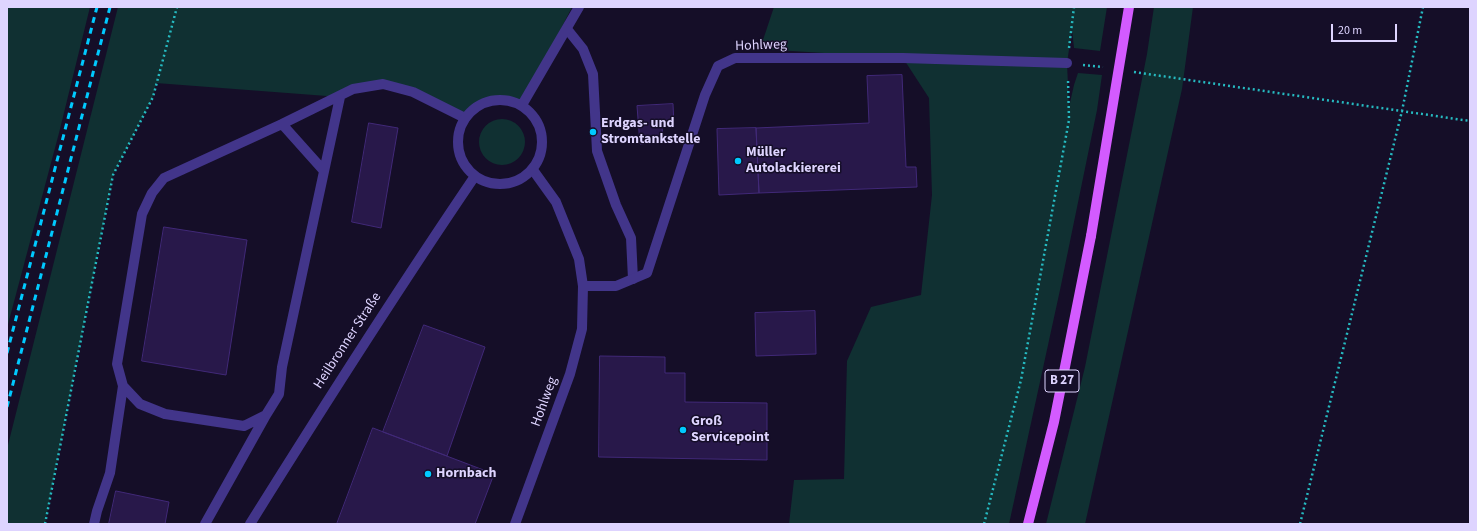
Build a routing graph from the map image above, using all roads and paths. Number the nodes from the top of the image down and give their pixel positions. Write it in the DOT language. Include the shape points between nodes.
graph roads {
  1 [pos="177,7"];
  2 [pos="579,7"];
  3 [pos="1129,7"];
  4 [pos="1424,7"];
  5 [pos="566,29"];
  6 [pos="1067,63"];
  7 [pos="1104,67"];
  8 [pos="1133,71"];
  9 [pos="340,97"];
  10 [pos="522,105"];
  11 [pos="1402,111"];
  12 [pos="465,118"];
  13 [pos="1069,120"];
  14 [pos="1470,121"];
  15 [pos="282,124"];
  16 [pos="533,170"];
  17 [pos="324,171"];
  18 [pos="475,176"];
  19 [pos="633,279"];
  20 [pos="583,286"];
  21 [pos="123,386"];
  22 [pos="266,414"];
  23 [pos="45,524"];
  24 [pos="94,524"];
  25 [pos="206,524"];
  26 [pos="250,524"];
  27 [pos="515,524"];
  28 [pos="984,524"];
  29 [pos="1028,524"];
  30 [pos="1300,524"];
  1 -- 23 [label="path" via="153,97 113,175"];
  2 -- 5 [label="street"];
  3 -- 29 [label="main road, B 27, bridge" via="1091,236 1054,422"];
  4 -- 11 [label="path"];
  5 -- 10 [label="street"];
  5 -- 19 [label="street" via="583,49 593,74 597,151 631,238"];
  6 -- 7 [label="path"];
  6 -- 19 [label="street, Hohlweg" via="903,58 735,58 718,66 705,95 647,273"];
  8 -- 11 [label="path"];
  9 -- 12 [label="street" via="353,90 383,84 414,92"];
  9 -- 15 [label="street"];
  9 -- 17 [label="street"];
  10 -- 12 [label="street" via="510,100 485,102 474,108"];
  10 -- 16 [label="street" via="533,115 542,135 540,157"];
  11 -- 14 [label="path"];
  11 -- 30 [label="path"];
  12 -- 18 [label="street" via="459,130 460,155 466,167"];
  13 -- 28 [label="path" via="1021,380"];
  15 -- 17 [label="street"];
  15 -- 21 [label="street" via="164,178 152,193 142,214 117,364"];
  16 -- 18 [label="street" via="512,183 499,185"];
  16 -- 20 [label="street, Hohlweg" via="556,202 579,259"];
  17 -- 22 [label="street" via="282,368 279,394"];
  18 -- 26 [label="street, Heilbronner Straße" via="404,280"];
  19 -- 20 [label="street, Hohlweg" via="616,286"];
  20 -- 27 [label="street, Hohlweg" via="582,329 570,374"];
  21 -- 22 [label="street" via="140,404 165,414 244,426"];
  21 -- 24 [label="street" via="110,473"];
  22 -- 25 [label="street"];
}
